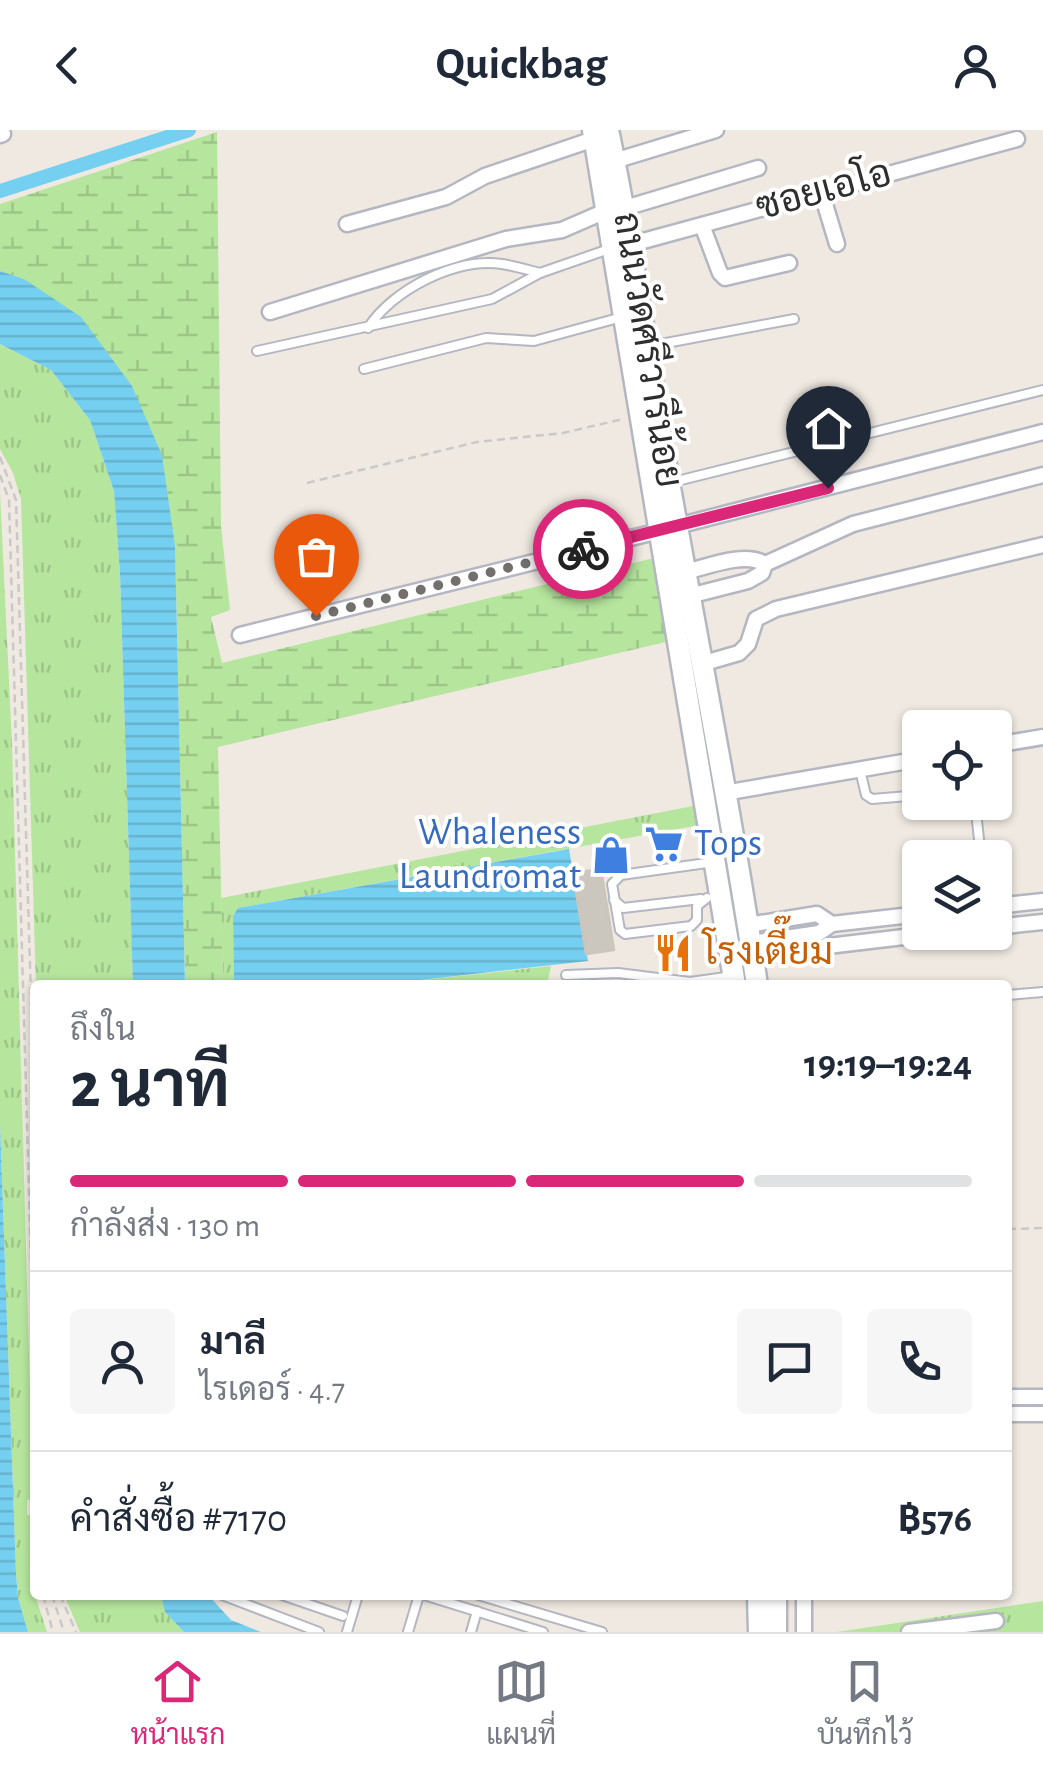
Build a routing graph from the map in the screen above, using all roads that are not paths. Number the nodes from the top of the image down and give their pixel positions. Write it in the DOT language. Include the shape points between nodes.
graph roads {
  1 [pos="716,130"];
  2 [pos="598,133"];
  3 [pos="1017,138"];
  4 [pos="614,161"];
  5 [pos="758,168"];
  6 [pos="821,191"];
  7 [pos="616,209"];
  8 [pos="347,224"];
  9 [pos="702,225"];
  10 [pos="836,244"];
  11 [pos="622,246"];
  12 [pos="789,263"];
  13 [pos="540,273"];
  14 [pos="270,312"];
  15 [pos="622,317"];
  16 [pos="794,319"];
  17 [pos="368,328"];
  18 [pos="645,347"];
  19 [pos="257,350"];
  20 [pos="364,369"];
  21 [pos="1043,390"];
  22 [pos="1043,432"];
  23 [pos="1043,474"];
  24 [pos="669,483"];
  25 [pos="668,528"];
  26 [pos="1043,546"];
  27 [pos="765,564"];
  28 [pos="684,572"];
  29 [pos="689,596"];
  30 [pos="240,635"];
  31 [pos="700,664"];
  32 [pos="1043,736"];
  33 [pos="1012,742"];
  34 [pos="902,762"];
  35 [pos="860,770"];
  36 [pos="724,793"];
  37 [pos="902,796"];
  38 [pos="714,862"];
  39 [pos="714,897"];
  40 [pos="614,900"];
  41 [pos="1043,900"];
  42 [pos="1012,904"];
  43 [pos="902,916"];
  44 [pos="1043,922"];
  45 [pos="1012,925"];
  46 [pos="902,934"];
  47 [pos="728,937"];
  48 [pos="750,941"];
  49 [pos="566,975"];
  50 [pos="676,980"];
  51 [pos="734,980"];
  52 [pos="756,980"];
  53 [pos="1043,992"];
  54 [pos="1012,995"];
  55 [pos="1012,1397"];
  56 [pos="1043,1397"];
  57 [pos="1012,1414"];
  58 [pos="1043,1414"];
  59 [pos="235,1600"];
  60 [pos="297,1600"];
  61 [pos="357,1600"];
  62 [pos="420,1600"];
  63 [pos="439,1600"];
  64 [pos="495,1600"];
  65 [pos="758,1600"];
  66 [pos="776,1600"];
  67 [pos="804,1600"];
  68 [pos="477,1611"];
  69 [pos="343,1616"];
  70 [pos="996,1621"];
  71 [pos="318,1632"];
  72 [pos="348,1632"];
  73 [pos="408,1632"];
  74 [pos="472,1632"];
  75 [pos="542,1632"];
  76 [pos="602,1632"];
  77 [pos="759,1632"];
  78 [pos="776,1632"];
  79 [pos="804,1632"];
  80 [pos="909,1632"];
  1 -- 4 [label="street"];
  2 -- 4 [label="main road, ถนนวัดศรีวารีน้อย"];
  2 -- 7 [label="main road, ถนนวัดศรีวารีน้อย"];
  2 -- 8 [label="street" via="446,197"];
  3 -- 6 [label="street, ซอยเอโอ"];
  4 -- 7 [label="main road, ถนนวัดศรีวารีน้อย"];
  5 -- 7 [label="street"];
  6 -- 9 [label="street, ซอยเอโอ"];
  6 -- 10 [label="street"];
  7 -- 11 [label="main road, ถนนวัดศรีวารีน้อย"];
  7 -- 14 [label="street"];
  9 -- 11 [label="street, ซอยเอโอ"];
  9 -- 12 [label="street" via="726,278"];
  11 -- 13 [label="lane"];
  11 -- 15 [label="main road, ถนนวัดศรีวารีน้อย"];
  11 -- 18 [label="main road, ถนนวัดศรีวารีน้อย"];
  13 -- 17 [label="lane" via="492,298"];
  13 -- 17 [label="lane" via="501,264 466,266 411,286 387,302"];
  15 -- 20 [label="lane" via="534,341 486,338"];
  15 -- 25 [label="main road, ถนนวัดศรีวารีน้อย"];
  16 -- 18 [label="lane"];
  17 -- 19 [label="lane"];
  18 -- 24 [label="main road, ถนนวัดศรีวารีน้อย"];
  21 -- 24 [label="lane"];
  22 -- 25 [label="street"];
  23 -- 27 [label="street" via="853,524"];
  24 -- 25 [label="main road, ถนนวัดศรีวารีน้อย"];
  25 -- 28 [label="main road, ถนนวัดศรีวารีน้อย"];
  25 -- 30 [label="street"];
  25 -- 38 [label="main road, ถนนวัดศรีวารีน้อย"];
  26 -- 31 [label="street" via="776,609 756,619 739,653"];
  27 -- 28 [label="street" via="742,560"];
  27 -- 29 [label="street" via="748,580"];
  28 -- 29 [label="main road, ถนนวัดศรีวารีน้อย"];
  29 -- 31 [label="main road, ถนนวัดศรีวารีน้อย"];
  31 -- 36 [label="main road, ถนนวัดศรีวารีน้อย"];
  32 -- 33 [label="street"];
  34 -- 35 [label="street"];
  35 -- 36 [label="street"];
  35 -- 37 [label="lane" via="868,798"];
  36 -- 48 [label="main road, ถนนวัดศรีวารีน้อย"];
  38 -- 39 [label="main road, ถนนวัดศรีวารีน้อย"];
  38 -- 40 [label="lane" via="621,875 612,884"];
  39 -- 40 [label="lane" via="623,908"];
  39 -- 40 [label="lane" via="697,906 691,926 625,934"];
  39 -- 47 [label="main road, ถนนวัดศรีวารีน้อย"];
  41 -- 42 [label="street"];
  43 -- 48 [label="street" via="832,924 817,914"];
  44 -- 45 [label="street"];
  46 -- 48 [label="street"];
  47 -- 48 [label="main road"];
  47 -- 51 [label="main road, ถนนวัดศรีวารีน้อย"];
  48 -- 52 [label="main road, ถนนวัดศรีวารีน้อย"];
  49 -- 50 [label="lane" via="618,972"];
  53 -- 54 [label="lane"];
  55 -- 56 [label="street"];
  57 -- 58 [label="street"];
  59 -- 71 [label="lane"];
  60 -- 69 [label="lane"];
  61 -- 72 [label="lane"];
  62 -- 73 [label="lane"];
  63 -- 68 [label="lane"];
  64 -- 76 [label="lane"];
  65 -- 77 [label="main road"];
  66 -- 78 [label="main road"];
  67 -- 79 [label="street"];
  68 -- 74 [label="lane"];
  68 -- 75 [label="lane"];
  70 -- 80 [label="street"];
}
